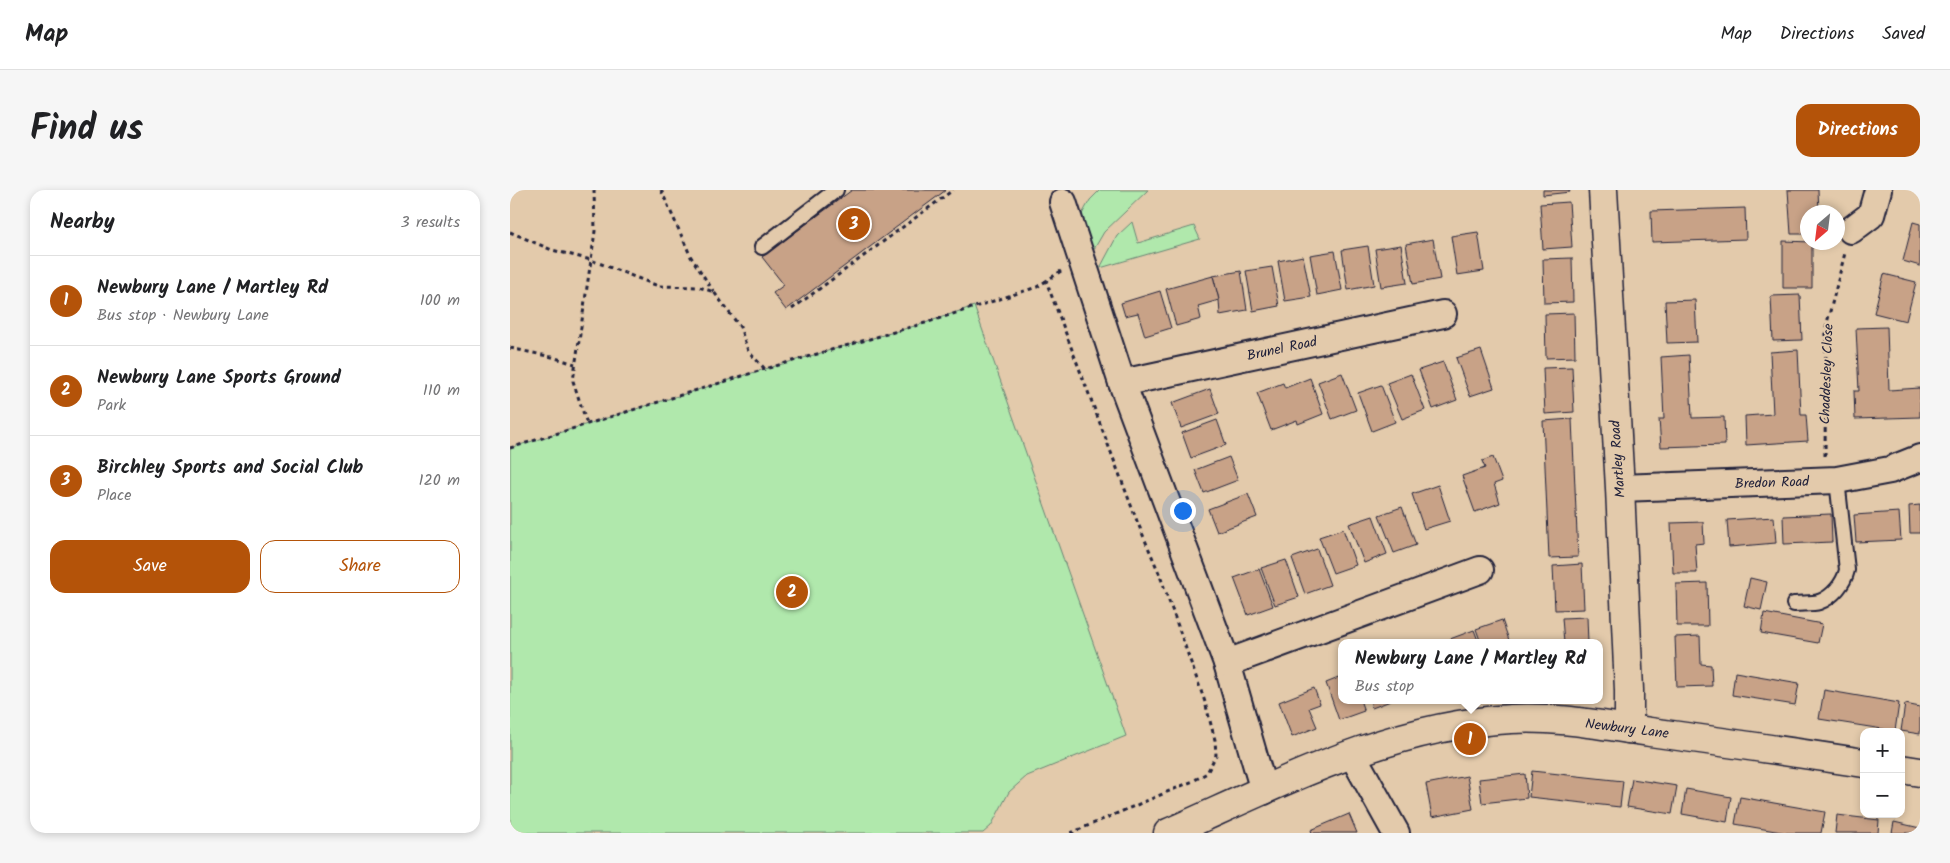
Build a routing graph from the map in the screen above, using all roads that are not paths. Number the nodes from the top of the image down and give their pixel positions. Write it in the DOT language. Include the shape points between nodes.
graph roads {
  1 [pos="836,190"];
  2 [pos="1603,190"];
  3 [pos="1878,190"];
  4 [pos="1061,196"];
  5 [pos="1851,230"];
  6 [pos="762,247"];
  7 [pos="1443,314"];
  8 [pos="1122,383"];
  9 [pos="1920,458"];
  10 [pos="1831,481"];
  11 [pos="1620,488"];
  12 [pos="1480,570"];
  13 [pos="1794,604"];
  14 [pos="1227,663"];
  15 [pos="1629,729"];
  16 [pos="1352,754"];
  17 [pos="1860,762"];
  18 [pos="1905,770"];
  19 [pos="1920,772"];
  20 [pos="1264,791"];
  21 [pos="1168,833"];
  22 [pos="1396,833"];
  1 -- 6 [label="lane"];
  2 -- 11 [label="street, Martley Road"];
  3 -- 5 [label="street" via="1871,215"];
  4 -- 8 [label="street"];
  7 -- 8 [label="street, Brunel Road"];
  8 -- 14 [label="street"];
  9 -- 10 [label="street, Bredon Road" via="1890,470"];
  10 -- 11 [label="street, Bredon Road"];
  10 -- 13 [label="lane" via="1847,570 1845,579 1837,590 1819,602"];
  11 -- 15 [label="street, Martley Road"];
  12 -- 14 [label="street"];
  14 -- 20 [label="street"];
  15 -- 16 [label="street, Newbury Lane" via="1546,719 1512,719 1447,727"];
  15 -- 17 [label="street, Newbury Lane"];
  16 -- 20 [label="street, Newbury Lane"];
  16 -- 22 [label="street"];
  18 -- 19 [label="street"];
  20 -- 21 [label="street, Newbury Lane"];
}
